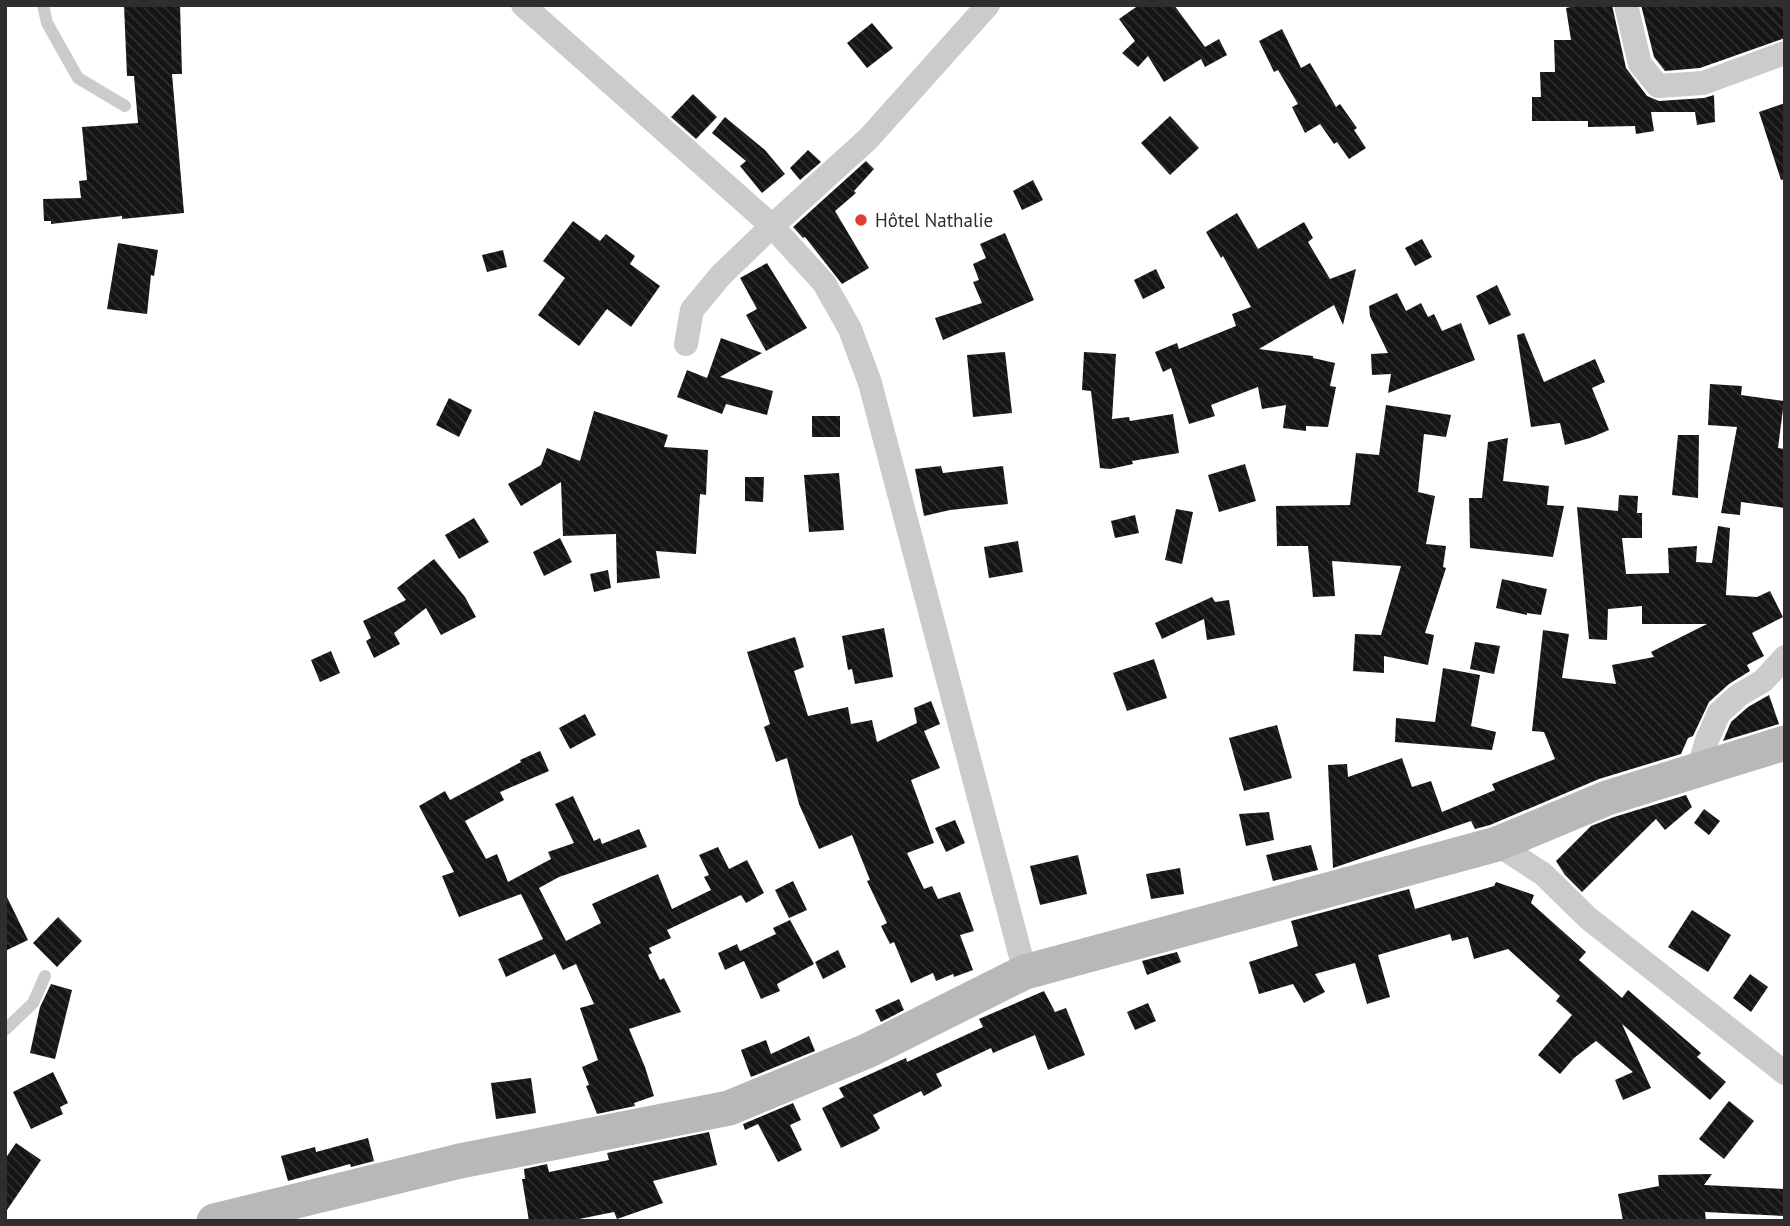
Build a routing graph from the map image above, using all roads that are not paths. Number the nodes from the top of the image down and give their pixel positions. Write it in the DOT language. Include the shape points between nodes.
graph roads {
  1 [pos="43,5"];
  2 [pos="523,5"];
  3 [pos="988,5"];
  4 [pos="1626,5"];
  5 [pos="1785,53"];
  6 [pos="125,106"];
  7 [pos="772,226"];
  8 [pos="686,344"];
  9 [pos="1785,657"];
  10 [pos="1785,743"];
  11 [pos="1699,768"];
  12 [pos="1497,844"];
  13 [pos="1025,972"];
  14 [pos="45,976"];
  15 [pos="5,1030"];
  16 [pos="1785,1073"];
  17 [pos="214,1221"];
  1 -- 6 [label="lane" via="47,23 78,78"];
  2 -- 7 [label="street"];
  3 -- 7 [label="street" via="868,139"];
  4 -- 5 [label="street" via="1640,64 1658,86 1703,83"];
  7 -- 8 [label="street" via="692,310"];
  7 -- 13 [label="street" via="824,283 850,330 870,383"];
  9 -- 11 [label="street" via="1763,681 1719,713"];
  10 -- 11 [label="street"];
  11 -- 12 [label="street" via="1607,798"];
  12 -- 13 [label="street"];
  12 -- 16 [label="street" via="1543,874 1588,918"];
  13 -- 17 [label="street" via="867,1051 729,1108 460,1161"];
  14 -- 15 [label="lane" via="33,1003"];
}
